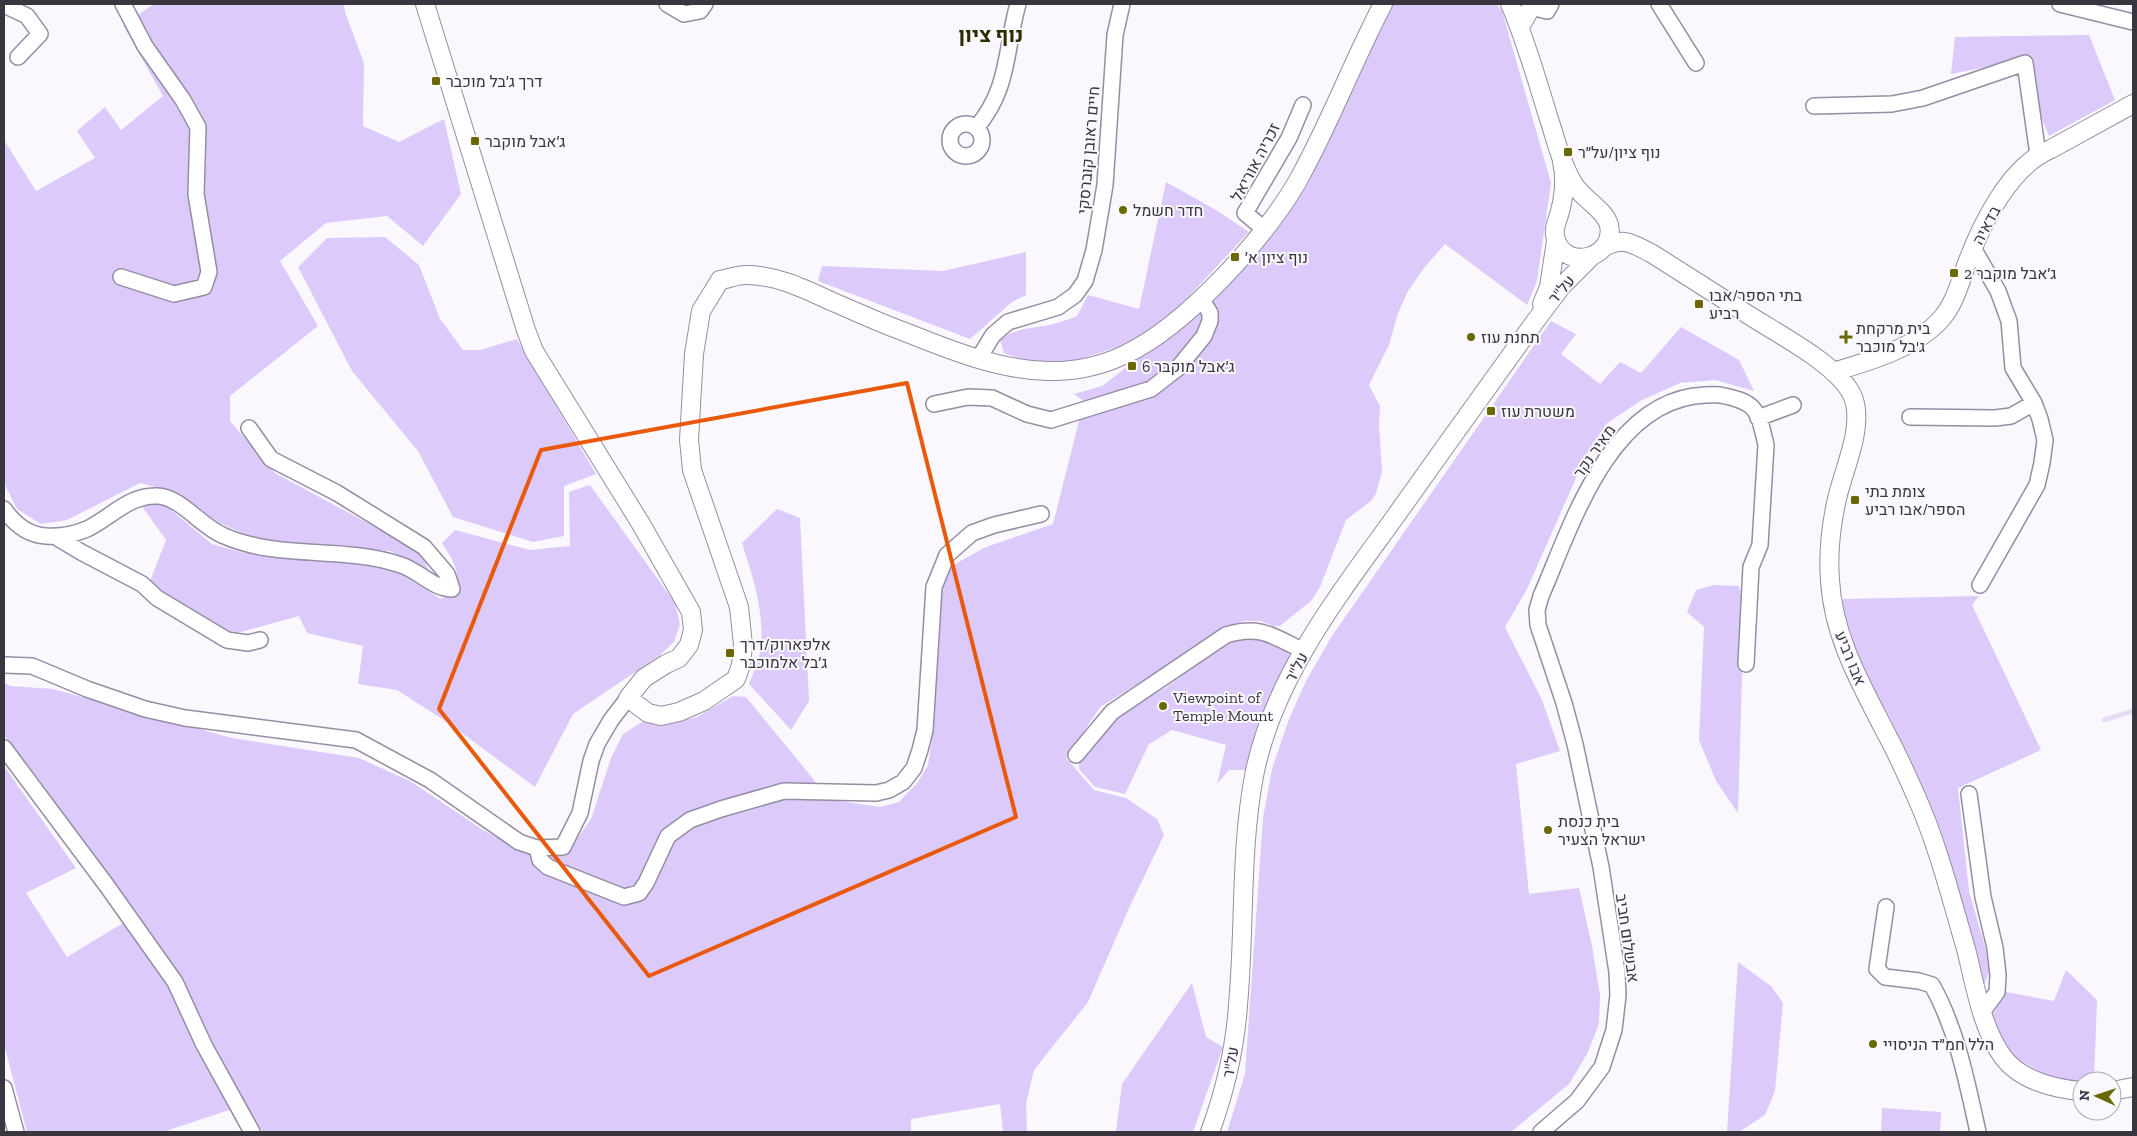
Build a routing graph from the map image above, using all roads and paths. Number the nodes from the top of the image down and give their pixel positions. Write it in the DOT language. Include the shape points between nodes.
graph roads {
  1 [pos="123,4"];
  2 [pos="425,4"];
  3 [pos="667,4"];
  4 [pos="705,4"];
  5 [pos="1018,4"];
  6 [pos="1122,4"];
  7 [pos="1383,4"];
  8 [pos="1510,4"];
  9 [pos="1551,4"];
  10 [pos="1659,4"];
  11 [pos="2060,4"];
  12 [pos="4,5"];
  13 [pos="1532,5"];
  14 [pos="2133,22"];
  15 [pos="1520,26"];
  16 [pos="18,57"];
  17 [pos="1696,63"];
  18 [pos="2133,104"];
  19 [pos="1303,105"];
  20 [pos="1814,106"];
  21 [pos="976,128"];
  22 [pos="2038,155"];
  23 [pos="1562,162"];
  24 [pos="1598,210"];
  25 [pos="1559,215"];
  26 [pos="1264,229"];
  27 [pos="1556,241"];
  28 [pos="1606,246"];
  29 [pos="1973,248"];
  30 [pos="1651,253"];
  31 [pos="1591,257"];
  32 [pos="121,277"];
  33 [pos="1201,298"];
  34 [pos="1534,323"];
  35 [pos="979,358"];
  36 [pos="1834,372"];
  37 [pos="2034,403"];
  38 [pos="934,404"];
  39 [pos="1793,405"];
  40 [pos="1910,417"];
  41 [pos="1758,418"];
  42 [pos="248,428"];
  43 [pos="4,509"];
  44 [pos="1041,514"];
  45 [pos="56,537"];
  46 [pos="1980,585"];
  47 [pos="260,640"];
  48 [pos="1304,651"];
  49 [pos="1746,664"];
  50 [pos="4,666"];
  51 [pos="628,698"];
  52 [pos="1570,725"];
  53 [pos="4,748"];
  54 [pos="1076,755"];
  55 [pos="1969,794"];
  56 [pos="537,848"];
  57 [pos="1886,908"];
  58 [pos="1983,1011"];
  59 [pos="4,1088"];
  60 [pos="2072,1089"];
  61 [pos="16,1132"];
  62 [pos="252,1132"];
  63 [pos="1210,1132"];
  64 [pos="1541,1132"];
  65 [pos="1978,1132"];
  1 -- 32 [label="street" via="145,46 198,126 196,194 209,272 204,286 174,294"];
  2 -- 51 [label="street" via="534,351 641,524 691,612 694,630 690,645 679,658 644,678"];
  3 -- 4 [label="street" via="684,14 700,11"];
  5 -- 21 [label="street" via="997,98"];
  6 -- 35 [label="street, חיים ראובן קוברסקי" via="1115,35 1106,185 1085,281 1075,295 1058,307 1008,322 994,335"];
  7 -- 26 [label="street" via="1302,174"];
  8 -- 15 [label="street"];
  9 -- 13 [label="street" via="1547,11"];
  10 -- 17 [label="street"];
  11 -- 14 [label="street"];
  12 -- 16 [label="street" via="27,16 40,34"];
  13 -- 15 [label="street"];
  15 -- 23 [label="street"];
  18 -- 22 [label="street, בדאיה"];
  19 -- 26 [label="street, זכריה אוריאל" via="1289,138 1245,213"];
  20 -- 22 [label="street" via="1923,98 2026,64"];
  21 -- 21 [label="street" via="967,123 955,127 950,138 950,158 968,156 979,149 981,133"];
  22 -- 29 [label="street, בדאיה" via="2023,168 1983,222"];
  23 -- 24 [label="street, אבו רביע" via="1574,185"];
  23 -- 25 [label="street" via="1564,181"];
  24 -- 25 [label="street" via="1577,203"];
  24 -- 28 [label="street" via="1610,230"];
  24 -- 30 [label="street, אבו רביע"];
  25 -- 27 [label="street" via="1555,224"];
  26 -- 33 [label="street"];
  27 -- 31 [label="street" via="1560,249 1574,258"];
  27 -- 34 [label="street, על\"ר" via="1548,287"];
  28 -- 30 [label="street, אבו רביע" via="1618,240"];
  28 -- 31 [label="street"];
  29 -- 36 [label="street, בדאיה" via="1951,306 1941,320 1885,355"];
  29 -- 37 [label="street" via="1998,291 2009,321 2013,368"];
  30 -- 36 [label="street, אבו רביע"];
  31 -- 34 [label="street, על\"ר" via="1561,287"];
  33 -- 35 [label="street" via="1154,338 1124,356 1092,366 1047,371 1012,367"];
  33 -- 38 [label="street" via="1210,313 1204,336 1178,368 1151,389 1051,420 1027,414 992,398 968,397"];
  34 -- 48 [label="street, על\"ר" via="1330,608"];
  35 -- 51 [label="street" via="878,322 786,281 745,275 720,280 702,311 694,354 689,440 692,470 739,607 744,645 741,665 736,679 704,701 679,712 661,716 648,713"];
  36 -- 58 [label="street, אבו רביע" via="1853,397 1856,420 1836,504 1830,558 1830,581 1838,628 1856,675 1918,800"];
  37 -- 40 [label="street" via="2011,416 1995,418"];
  37 -- 46 [label="street" via="2045,440 2037,484"];
  39 -- 41 [label="street"];
  41 -- 49 [label="street, מאיר נקר" via="1766,445 1760,545 1751,566"];
  41 -- 52 [label="street, מאיר נקר" via="1753,407 1743,400 1713,394 1679,399 1642,420 1623,437 1604,462 1587,492 1537,610 1543,643"];
  42 -- 45 [label="street" via="271,459 337,494 424,548 447,574 452,589 441,588 403,565 370,557 253,546 221,535 172,500 158,496 125,504 87,529"];
  43 -- 45 [label="street" via="12,521 33,536"];
  44 -- 56 [label="street" via="972,533 947,555 934,587 924,730 914,768 903,782 889,790 876,792 784,791 690,820 668,836 639,893 624,897 548,867 540,860"];
  45 -- 47 [label="street" via="142,584 157,598 227,640 248,643"];
  48 -- 54 [label="street" via="1261,631 1241,630 1226,635 1112,712"];
  48 -- 63 [label="street, על\"ר" via="1274,715 1254,775 1236,1028 1229,1072"];
  50 -- 56 [label="street" via="32,666 145,709 185,718 356,740 430,780 519,842"];
  51 -- 56 [label="street" via="597,744 590,761 580,813 563,847"];
  52 -- 64 [label="street, אבשלום חביב" via="1601,867 1617,972 1617,1014 1602,1067 1577,1101"];
  53 -- 62 [label="street" via="175,982 204,1045"];
  55 -- 58 [label="street" via="1998,975 1997,992"];
  57 -- 65 [label="street" via="1877,969 1885,977 1932,985 1943,1005 1964,1069"];
  58 -- 60 [label="street, אבו רביע" via="1992,1037 2009,1064 2035,1081"];
  59 -- 61 [label="street"];
}
